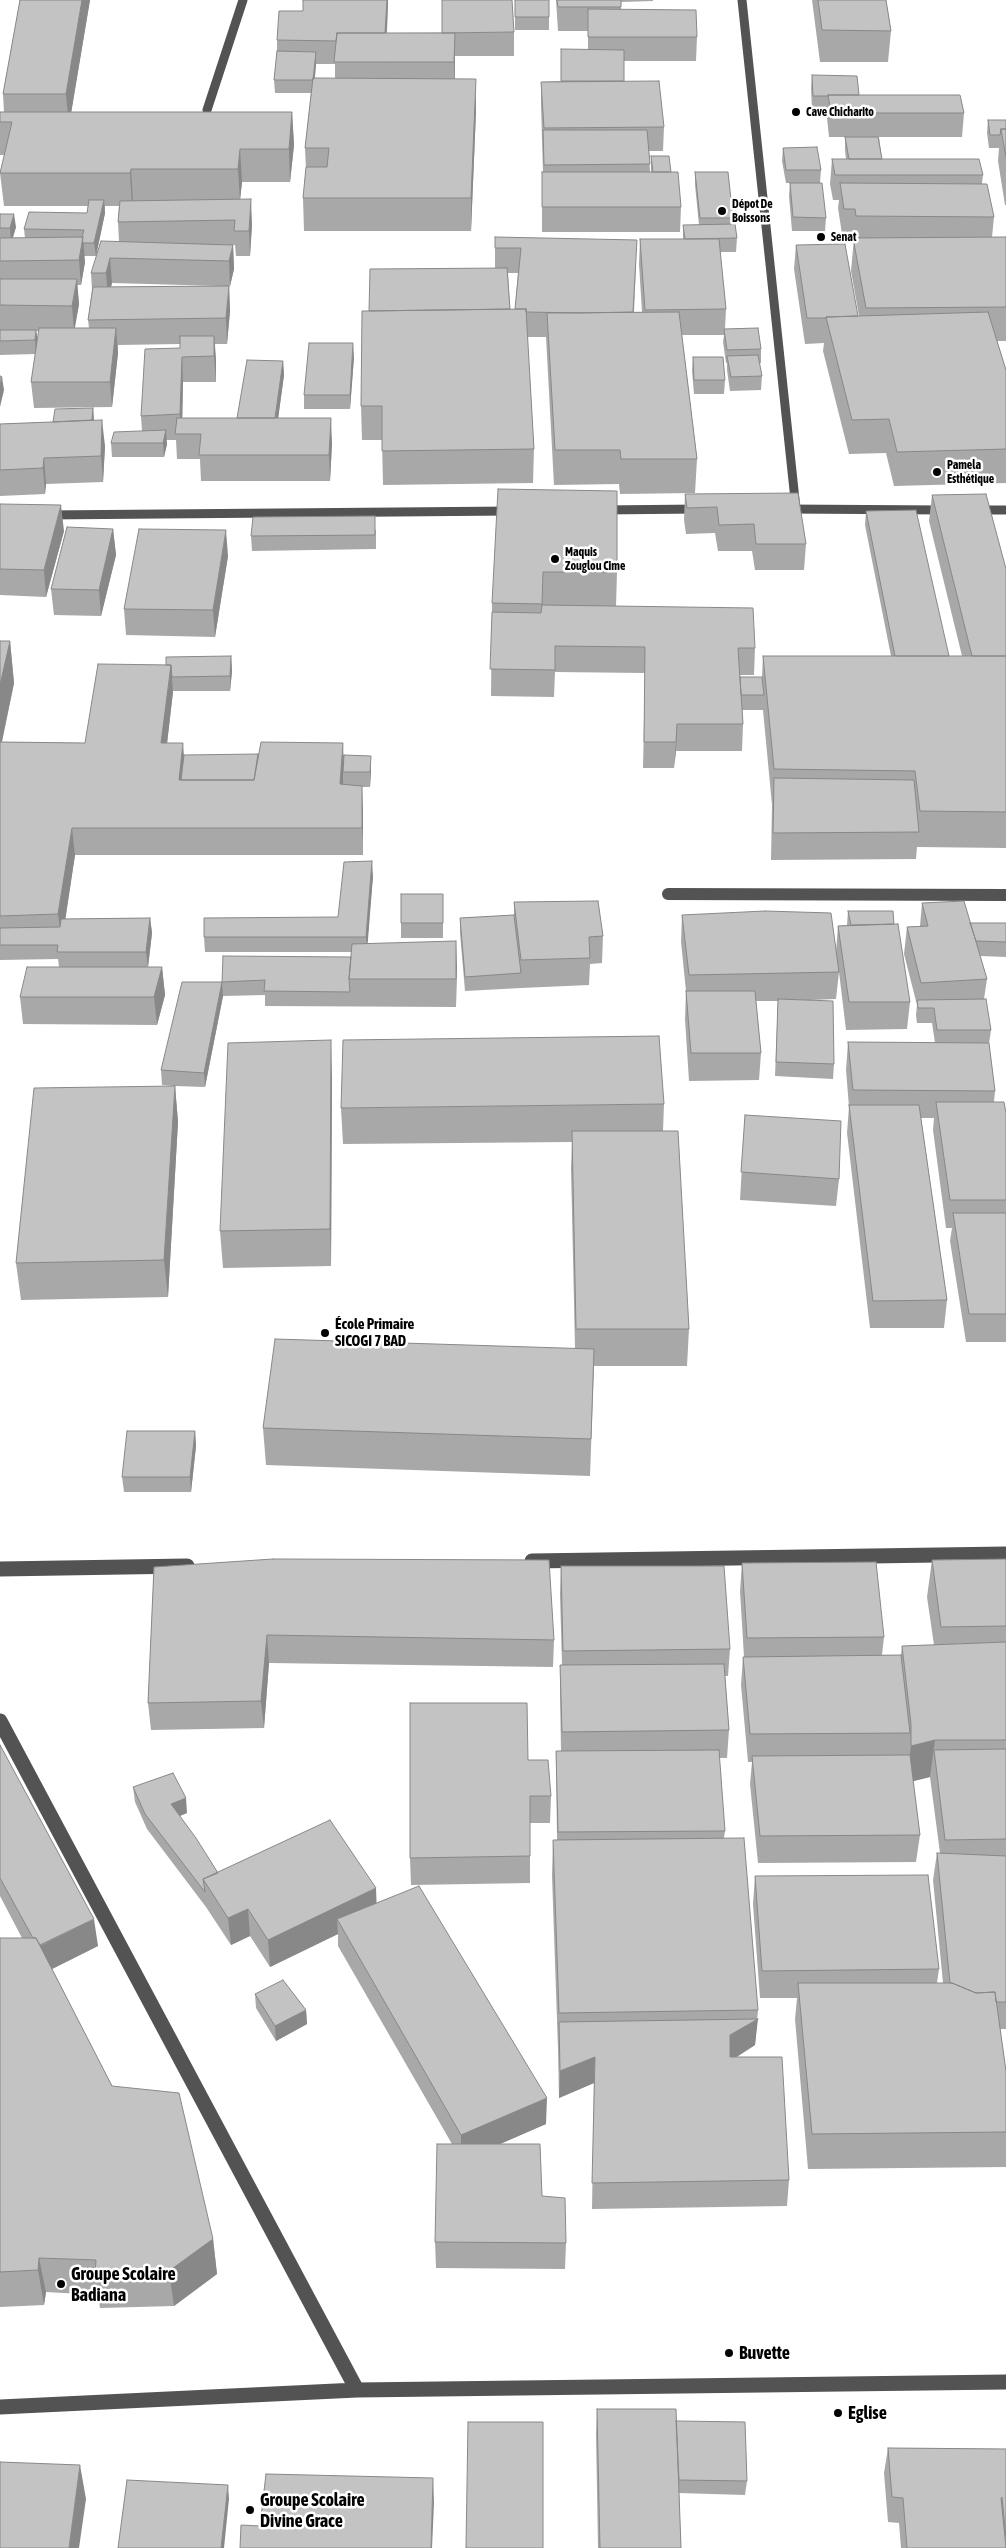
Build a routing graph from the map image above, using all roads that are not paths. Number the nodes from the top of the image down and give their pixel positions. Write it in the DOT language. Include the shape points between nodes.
graph roads {
  1 [pos="243,0"];
  2 [pos="742,0"];
  3 [pos="207,110"];
  4 [pos="796,508"];
  5 [pos="707,509"];
  6 [pos="776,509"];
  7 [pos="587,510"];
  8 [pos="1006,510"];
  9 [pos="528,511"];
  10 [pos="30,515"];
  11 [pos="668,894"];
  12 [pos="1006,896"];
  13 [pos="1006,1554"];
  14 [pos="518,1561"];
  15 [pos="199,1566"];
  16 [pos="0,1568"];
  17 [pos="0,1721"];
  18 [pos="1006,2382"];
  19 [pos="357,2390"];
  20 [pos="0,2407"];
  1 -- 3 [label="street"];
  2 -- 4 [label="street"];
  4 -- 6 [label="street"];
  4 -- 8 [label="street"];
  5 -- 7 [label="street"];
  9 -- 10 [label="street"];
  11 -- 12 [label="street"];
  13 -- 14 [label="street"];
  15 -- 16 [label="street"];
  17 -- 19 [label="street"];
  18 -- 19 [label="street"];
  19 -- 20 [label="street"];
}
